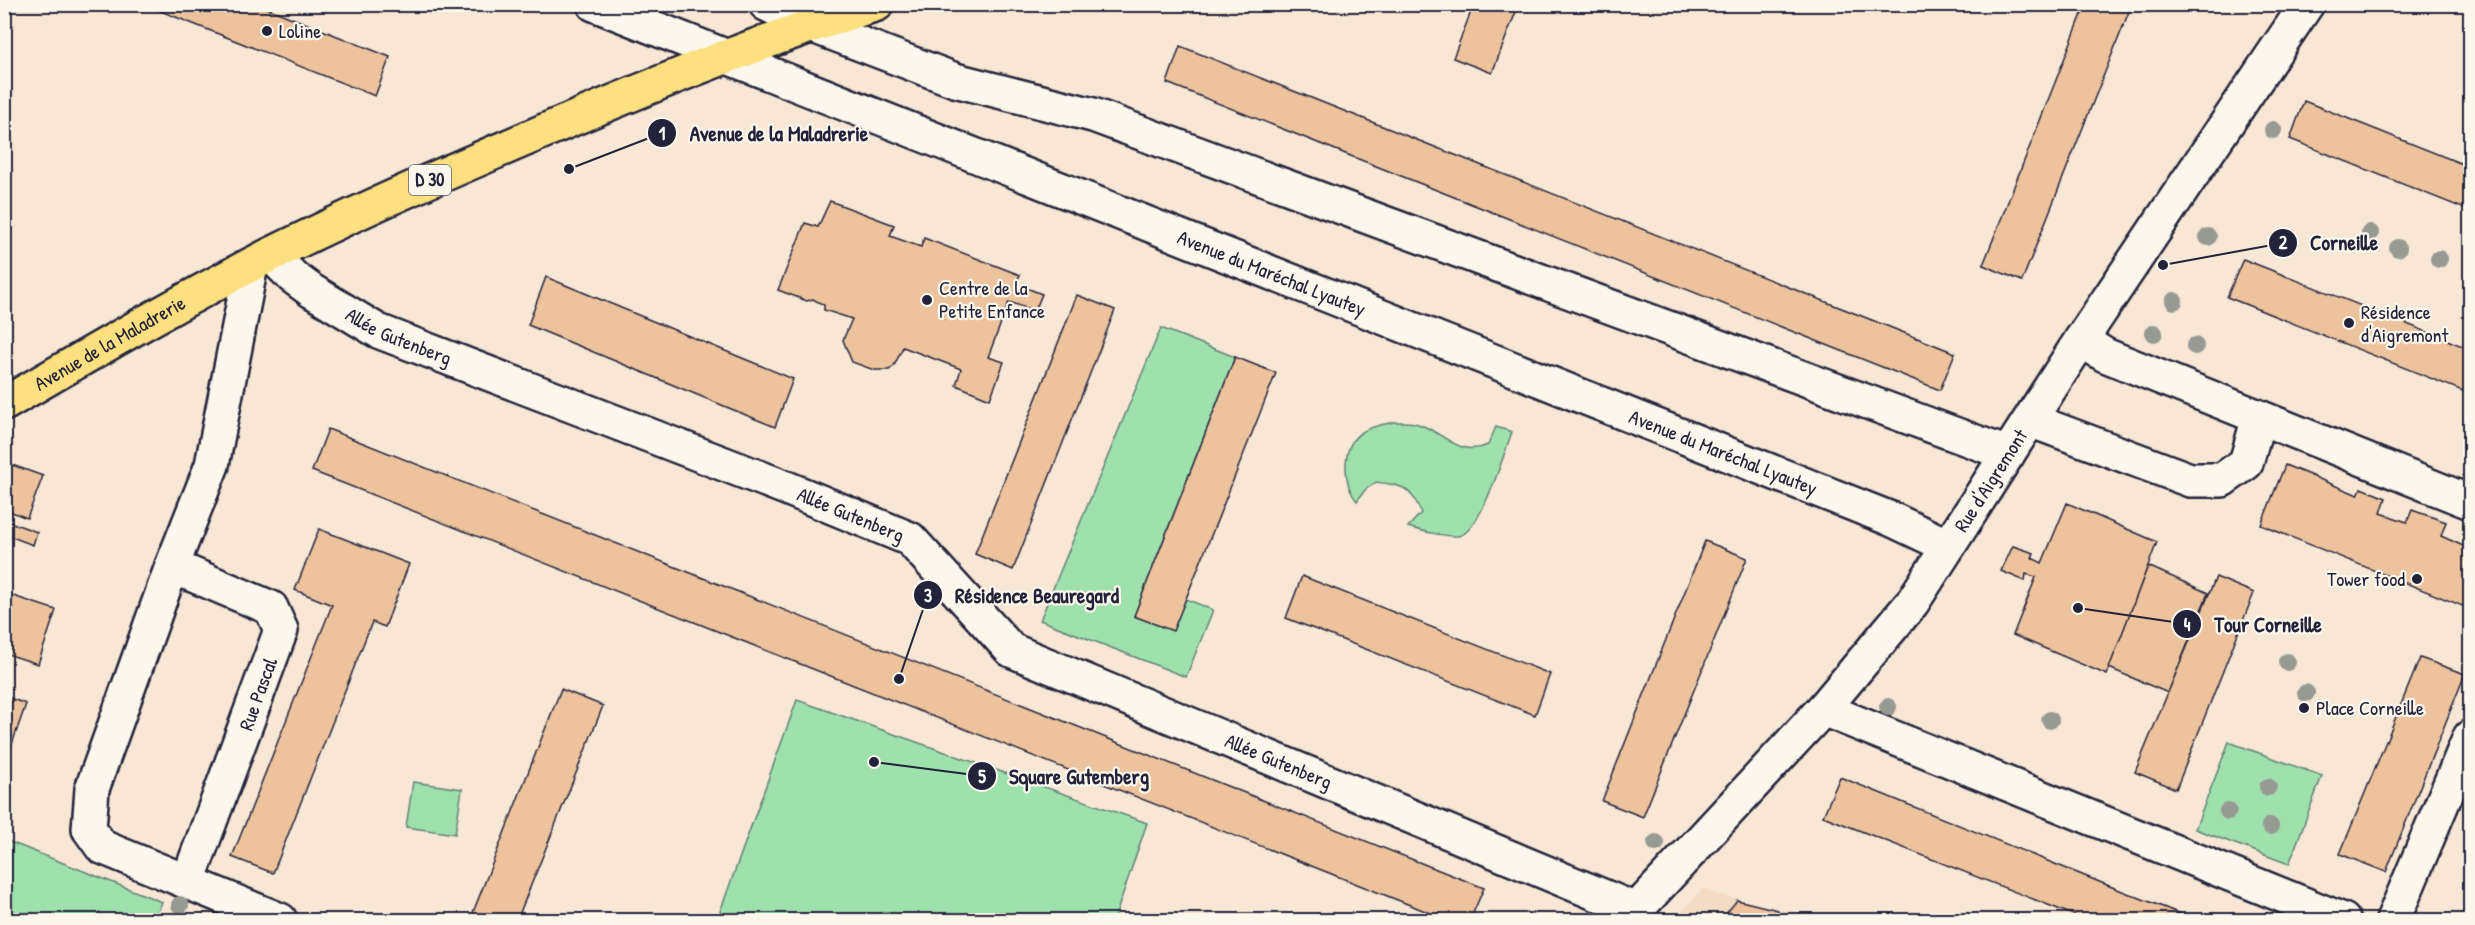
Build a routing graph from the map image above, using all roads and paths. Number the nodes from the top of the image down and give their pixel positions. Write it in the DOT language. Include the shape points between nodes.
graph roads {
  1 [pos="594,4"];
  2 [pos="877,4"];
  3 [pos="2307,4"];
  4 [pos="772,6"];
  5 [pos="811,25"];
  6 [pos="728,58"];
  7 [pos="261,260"];
  8 [pos="2081,340"];
  9 [pos="4,404"];
  10 [pos="2259,417"];
  11 [pos="2030,420"];
  12 [pos="2008,454"];
  13 [pos="2470,502"];
  14 [pos="1948,546"];
  15 [pos="172,566"];
  16 [pos="1823,709"];
  17 [pos="2470,737"];
  18 [pos="188,881"];
  19 [pos="1631,916"];
  20 [pos="280,921"];
  21 [pos="2343,921"];
  22 [pos="2393,921"];
  1 -- 6 [label="street, Avenue du Maréchal Lyautey"];
  2 -- 5 [label="main road, Avenue de la Maladrerie / D 30"];
  3 -- 8 [label="street, Rue d'Aigremont"];
  4 -- 5 [label="street"];
  5 -- 6 [label="main road, Avenue de la Maladrerie / D 30"];
  5 -- 12 [label="street" via="955,80 1093,115"];
  6 -- 7 [label="main road, Avenue de la Maladrerie / D 30" via="665,80 438,177"];
  6 -- 14 [label="street, Avenue du Maréchal Lyautey" via="1891,519"];
  7 -- 9 [label="main road, Avenue de la Maladrerie / D 30"];
  7 -- 15 [label="street" via="212,465"];
  7 -- 19 [label="street, Allée Gutenberg" via="378,331 910,539 1011,650"];
  8 -- 10 [label="street" via="2104,355"];
  8 -- 11 [label="street, Rue d'Aigremont"];
  10 -- 11 [label="street" via="2246,463 2222,480 2190,480"];
  10 -- 13 [label="street"];
  11 -- 12 [label="street, Rue d'Aigremont"];
  12 -- 14 [label="street, Rue d'Aigremont"];
  14 -- 16 [label="street, Rue d'Aigremont" via="1912,603"];
  15 -- 18 [label="street" via="92,789 89,829 102,847"];
  15 -- 18 [label="street, Rue Pascal" via="271,608 281,630"];
  16 -- 19 [label="street, Rue d'Aigremont"];
  16 -- 21 [label="street"];
  17 -- 22 [label="street"];
  18 -- 20 [label="street"];
}
